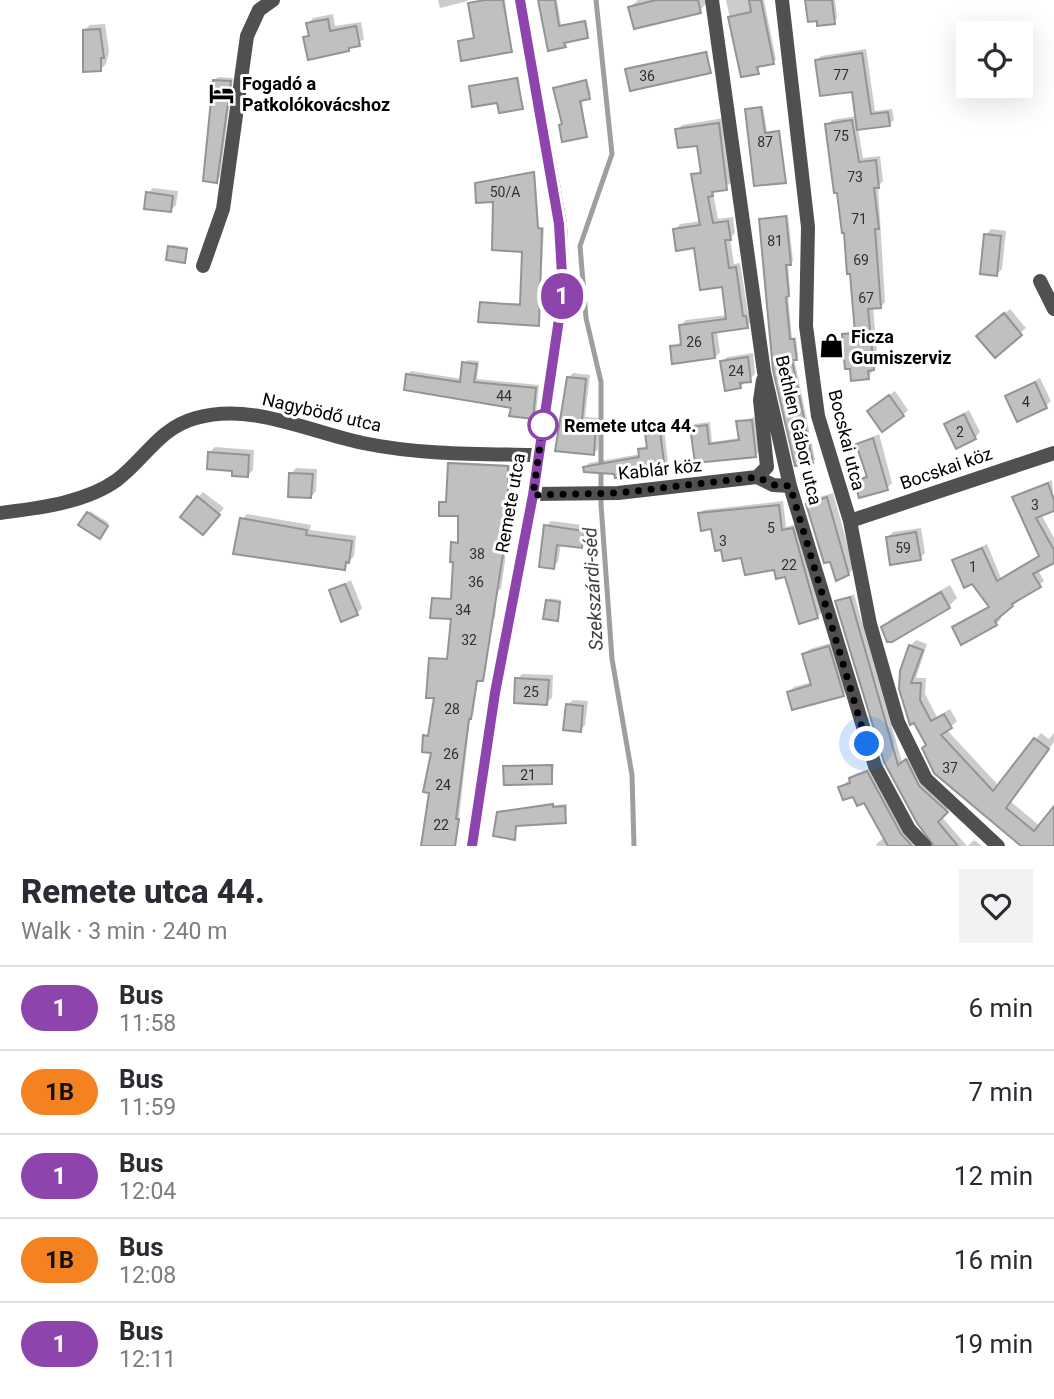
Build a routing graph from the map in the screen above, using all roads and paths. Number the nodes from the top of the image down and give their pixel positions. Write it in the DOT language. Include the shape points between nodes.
graph roads {
  1 [pos="273,0"];
  2 [pos="520,0"];
  3 [pos="712,0"];
  4 [pos="782,0"];
  5 [pos="203,266"];
  6 [pos="1041,281"];
  7 [pos="1054,309"];
  8 [pos="764,372"];
  9 [pos="1054,453"];
  10 [pos="538,456"];
  11 [pos="757,477"];
  12 [pos="790,486"];
  13 [pos="533,495"];
  14 [pos="0,513"];
  15 [pos="850,521"];
  16 [pos="472,846"];
  17 [pos="925,846"];
  18 [pos="998,846"];
  1 -- 5 [label="street" via="259,10 247,36 223,209"];
  2 -- 10 [label="street, Remete utca" via="559,224 563,292"];
  3 -- 8 [label="street, Bethlen Gábor utca"];
  4 -- 15 [label="street, Bocskai utca" via="808,227 806,326 818,416"];
  6 -- 7 [label="street"];
  8 -- 11 [label="street" via="760,400 767,467"];
  8 -- 12 [label="street, Bethlen Gábor utca"];
  9 -- 15 [label="street, Bocskai köz"];
  10 -- 13 [label="street, Remete utca"];
  10 -- 14 [label="street, Nagybödő utca" via="426,452 362,443 245,414 198,417 166,431 118,479 99,490 46,507"];
  11 -- 12 [label="street, Kablár köz"];
  11 -- 13 [label="street, Kablár köz" via="618,493"];
  12 -- 17 [label="street, Bethlen Gábor utca" via="875,766 909,829"];
  13 -- 16 [label="street, Remete utca" via="495,693"];
  15 -- 18 [label="street, Bocskai utca" via="870,624 898,722 926,779"];
}
